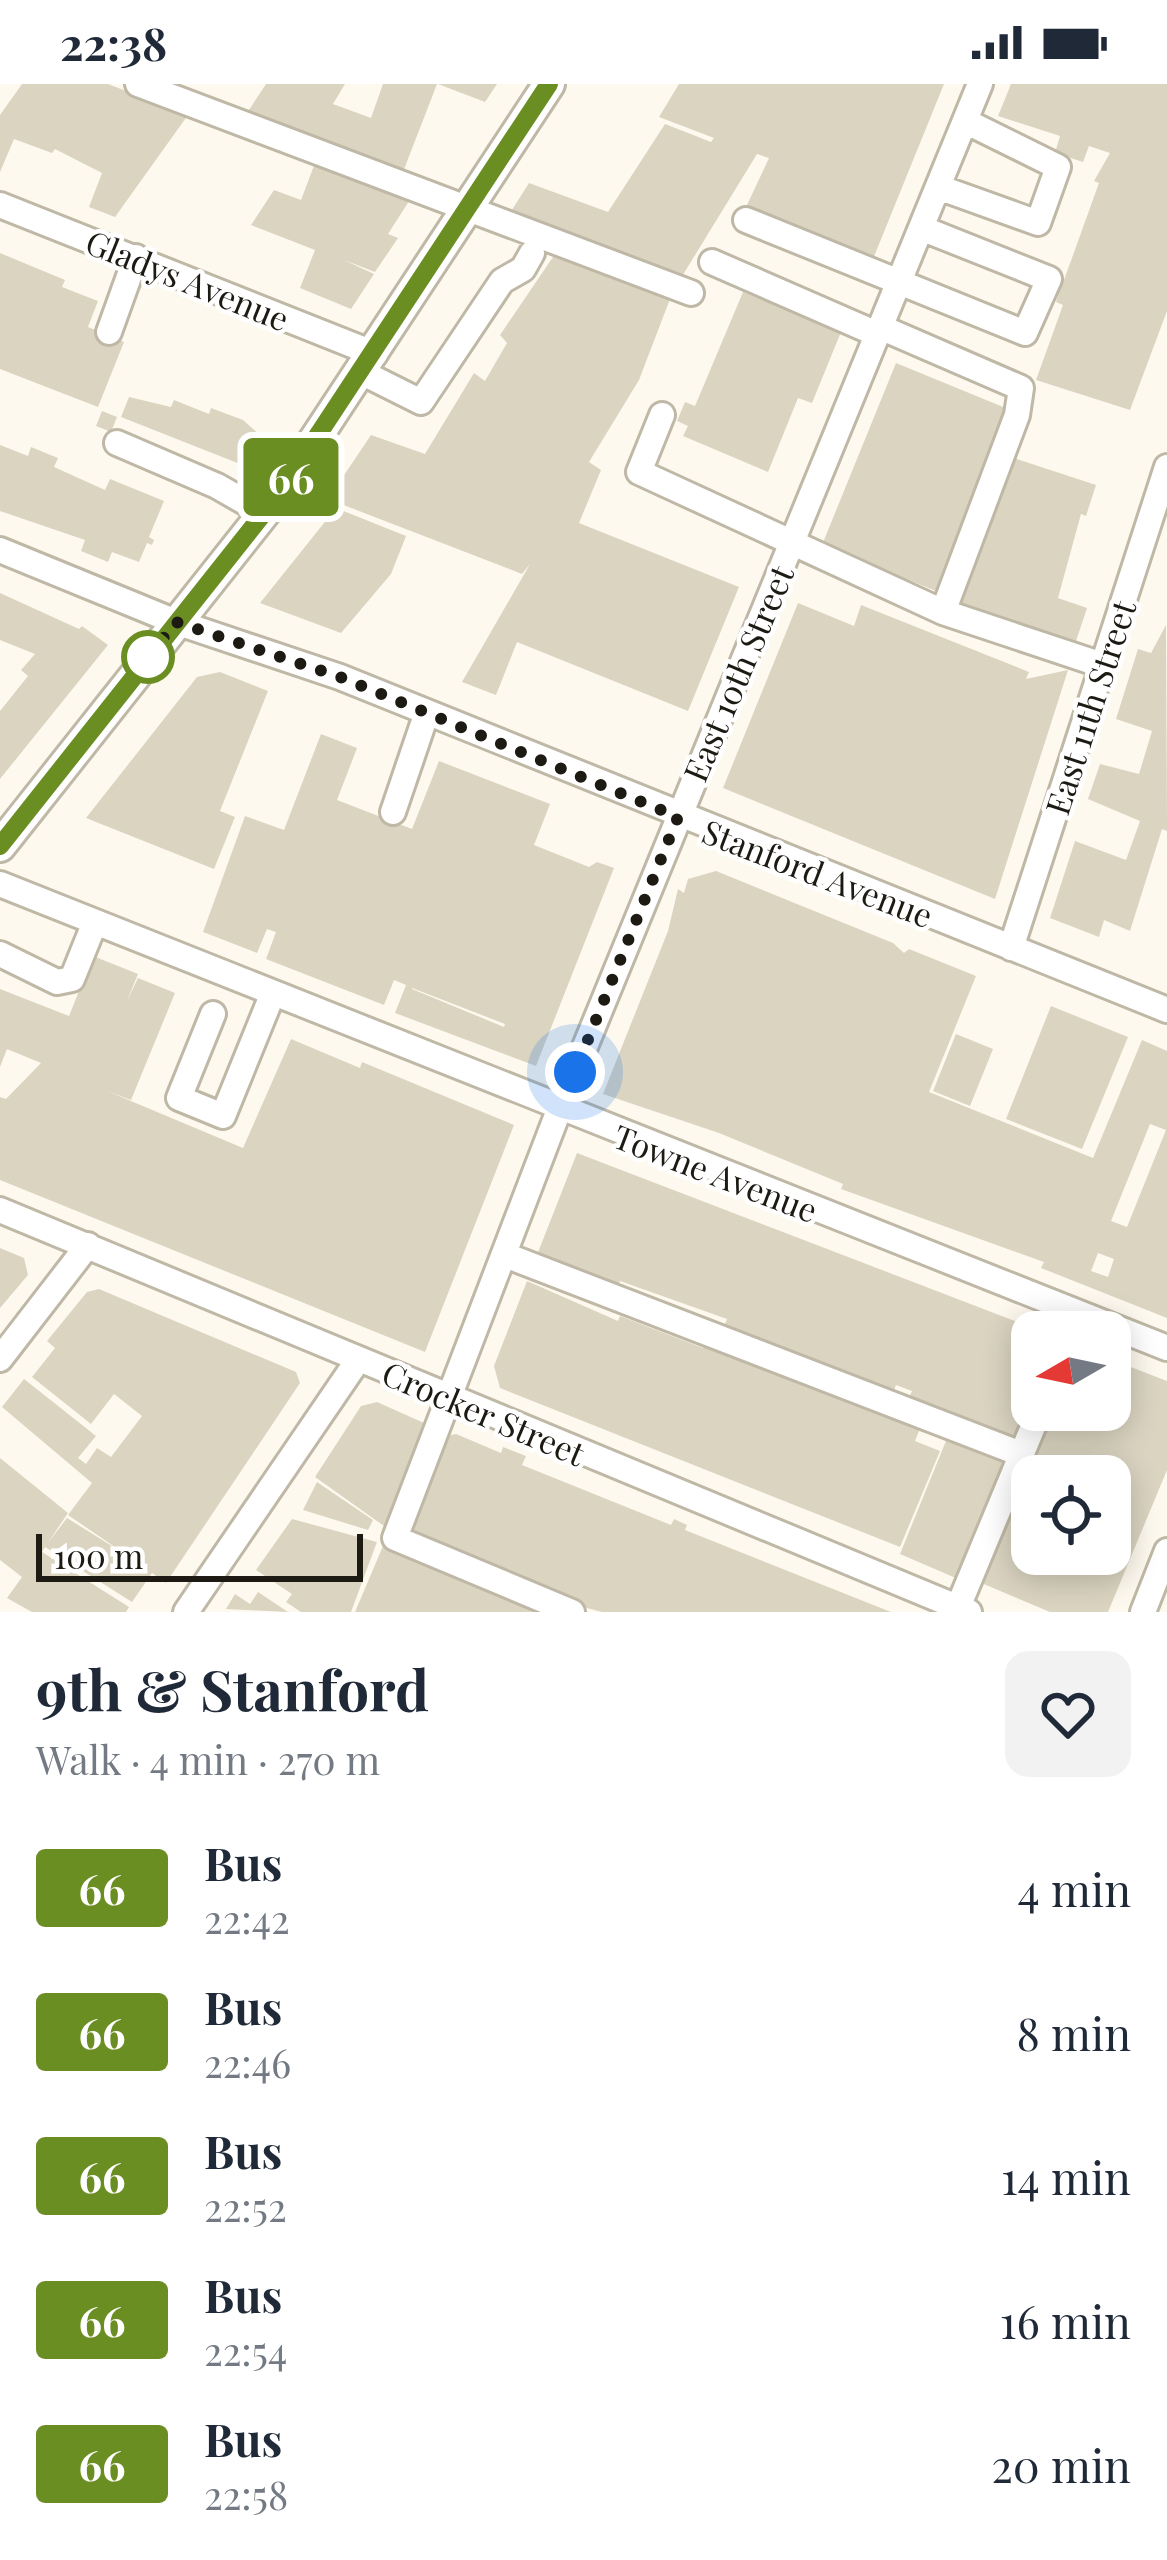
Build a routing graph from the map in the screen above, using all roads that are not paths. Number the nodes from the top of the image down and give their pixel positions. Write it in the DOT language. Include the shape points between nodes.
graph roads {
  1 [pos="138,84"];
  2 [pos="549,84"];
  3 [pos="980,84"];
  4 [pos="965,121"];
  5 [pos="938,187"];
  6 [pos="0,205"];
  7 [pos="466,211"];
  8 [pos="746,220"];
  9 [pos="921,228"];
  10 [pos="532,253"];
  11 [pos="136,257"];
  12 [pos="712,262"];
  13 [pos="899,282"];
  14 [pos="691,293"];
  15 [pos="879,330"];
  16 [pos="109,332"];
  17 [pos="369,363"];
  18 [pos="662,415"];
  19 [pos="117,443"];
  20 [pos="1167,467"];
  21 [pos="264,513"];
  22 [pos="790,545"];
  23 [pos="0,550"];
  24 [pos="943,612"];
  25 [pos="176,622"];
  26 [pos="1102,665"];
  27 [pos="428,712"];
  28 [pos="392,812"];
  29 [pos="678,817"];
  30 [pos="0,846"];
  31 [pos="0,884"];
  32 [pos="95,922"];
  33 [pos="1011,948"];
  34 [pos="0,954"];
  35 [pos="273,993"];
  36 [pos="1165,1004"];
  37 [pos="213,1014"];
  38 [pos="559,1110"];
  39 [pos="0,1210"];
  40 [pos="88,1246"];
  41 [pos="506,1255"];
  42 [pos="1049,1311"];
  43 [pos="1131,1338"];
  44 [pos="1167,1348"];
  45 [pos="0,1358"];
  46 [pos="358,1360"];
  47 [pos="447,1397"];
  48 [pos="1031,1431"];
  49 [pos="1021,1454"];
  50 [pos="1167,1551"];
  51 [pos="961,1610"];
  52 [pos="186,1612"];
  53 [pos="572,1612"];
  54 [pos="1143,1612"];
  1 -- 7 [label="street"];
  2 -- 7 [label="main road"];
  3 -- 4 [label="street, East 10th Street"];
  4 -- 5 [label="street, East 10th Street"];
  4 -- 5 [label="street" via="1058,167 1038,224"];
  5 -- 9 [label="street, East 10th Street"];
  6 -- 11 [label="street, Gladys Avenue"];
  7 -- 14 [label="street"];
  7 -- 17 [label="main road"];
  8 -- 13 [label="street"];
  9 -- 13 [label="street, East 10th Street"];
  9 -- 13 [label="street" via="1049,279 1025,333"];
  10 -- 17 [label="street, Gladys Avenue" via="502,281 421,401"];
  11 -- 16 [label="street"];
  11 -- 17 [label="street, Gladys Avenue"];
  12 -- 15 [label="street"];
  13 -- 15 [label="street, East 10th Street"];
  15 -- 22 [label="street, East 10th Street"];
  15 -- 24 [label="street" via="1021,388"];
  17 -- 21 [label="main road"];
  18 -- 22 [label="street" via="639,472"];
  19 -- 21 [label="street"];
  20 -- 26 [label="street, East 11th Street"];
  21 -- 25 [label="main road"];
  22 -- 24 [label="street"];
  22 -- 29 [label="street, East 10th Street"];
  23 -- 25 [label="street, Stanford Avenue"];
  24 -- 26 [label="street"];
  25 -- 27 [label="street, Stanford Avenue"];
  25 -- 30 [label="main road"];
  26 -- 33 [label="street, East 11th Street"];
  27 -- 28 [label="street"];
  27 -- 29 [label="street, Stanford Avenue"];
  29 -- 33 [label="street, Stanford Avenue"];
  29 -- 38 [label="street, East 10th Street"];
  31 -- 32 [label="street, Towne Avenue"];
  32 -- 34 [label="street" via="72,979 57,982"];
  32 -- 35 [label="street, Towne Avenue"];
  33 -- 36 [label="street, Stanford Avenue"];
  35 -- 37 [label="street" via="223,1116 178,1098"];
  35 -- 38 [label="street, Towne Avenue"];
  38 -- 41 [label="street, East 10th Street"];
  38 -- 42 [label="street, Towne Avenue"];
  39 -- 40 [label="street, Crocker Street"];
  40 -- 45 [label="street"];
  40 -- 46 [label="street, Crocker Street"];
  41 -- 47 [label="street, East 10th Street"];
  41 -- 49 [label="street"];
  43 -- 44 [label="street, Towne Avenue"];
  46 -- 47 [label="street, Crocker Street"];
  46 -- 52 [label="street"];
  47 -- 51 [label="street, Crocker Street"];
  47 -- 53 [label="street, East 10th Street" via="395,1538"];
  48 -- 49 [label="street"];
  49 -- 51 [label="street"];
  50 -- 54 [label="street"];
}
